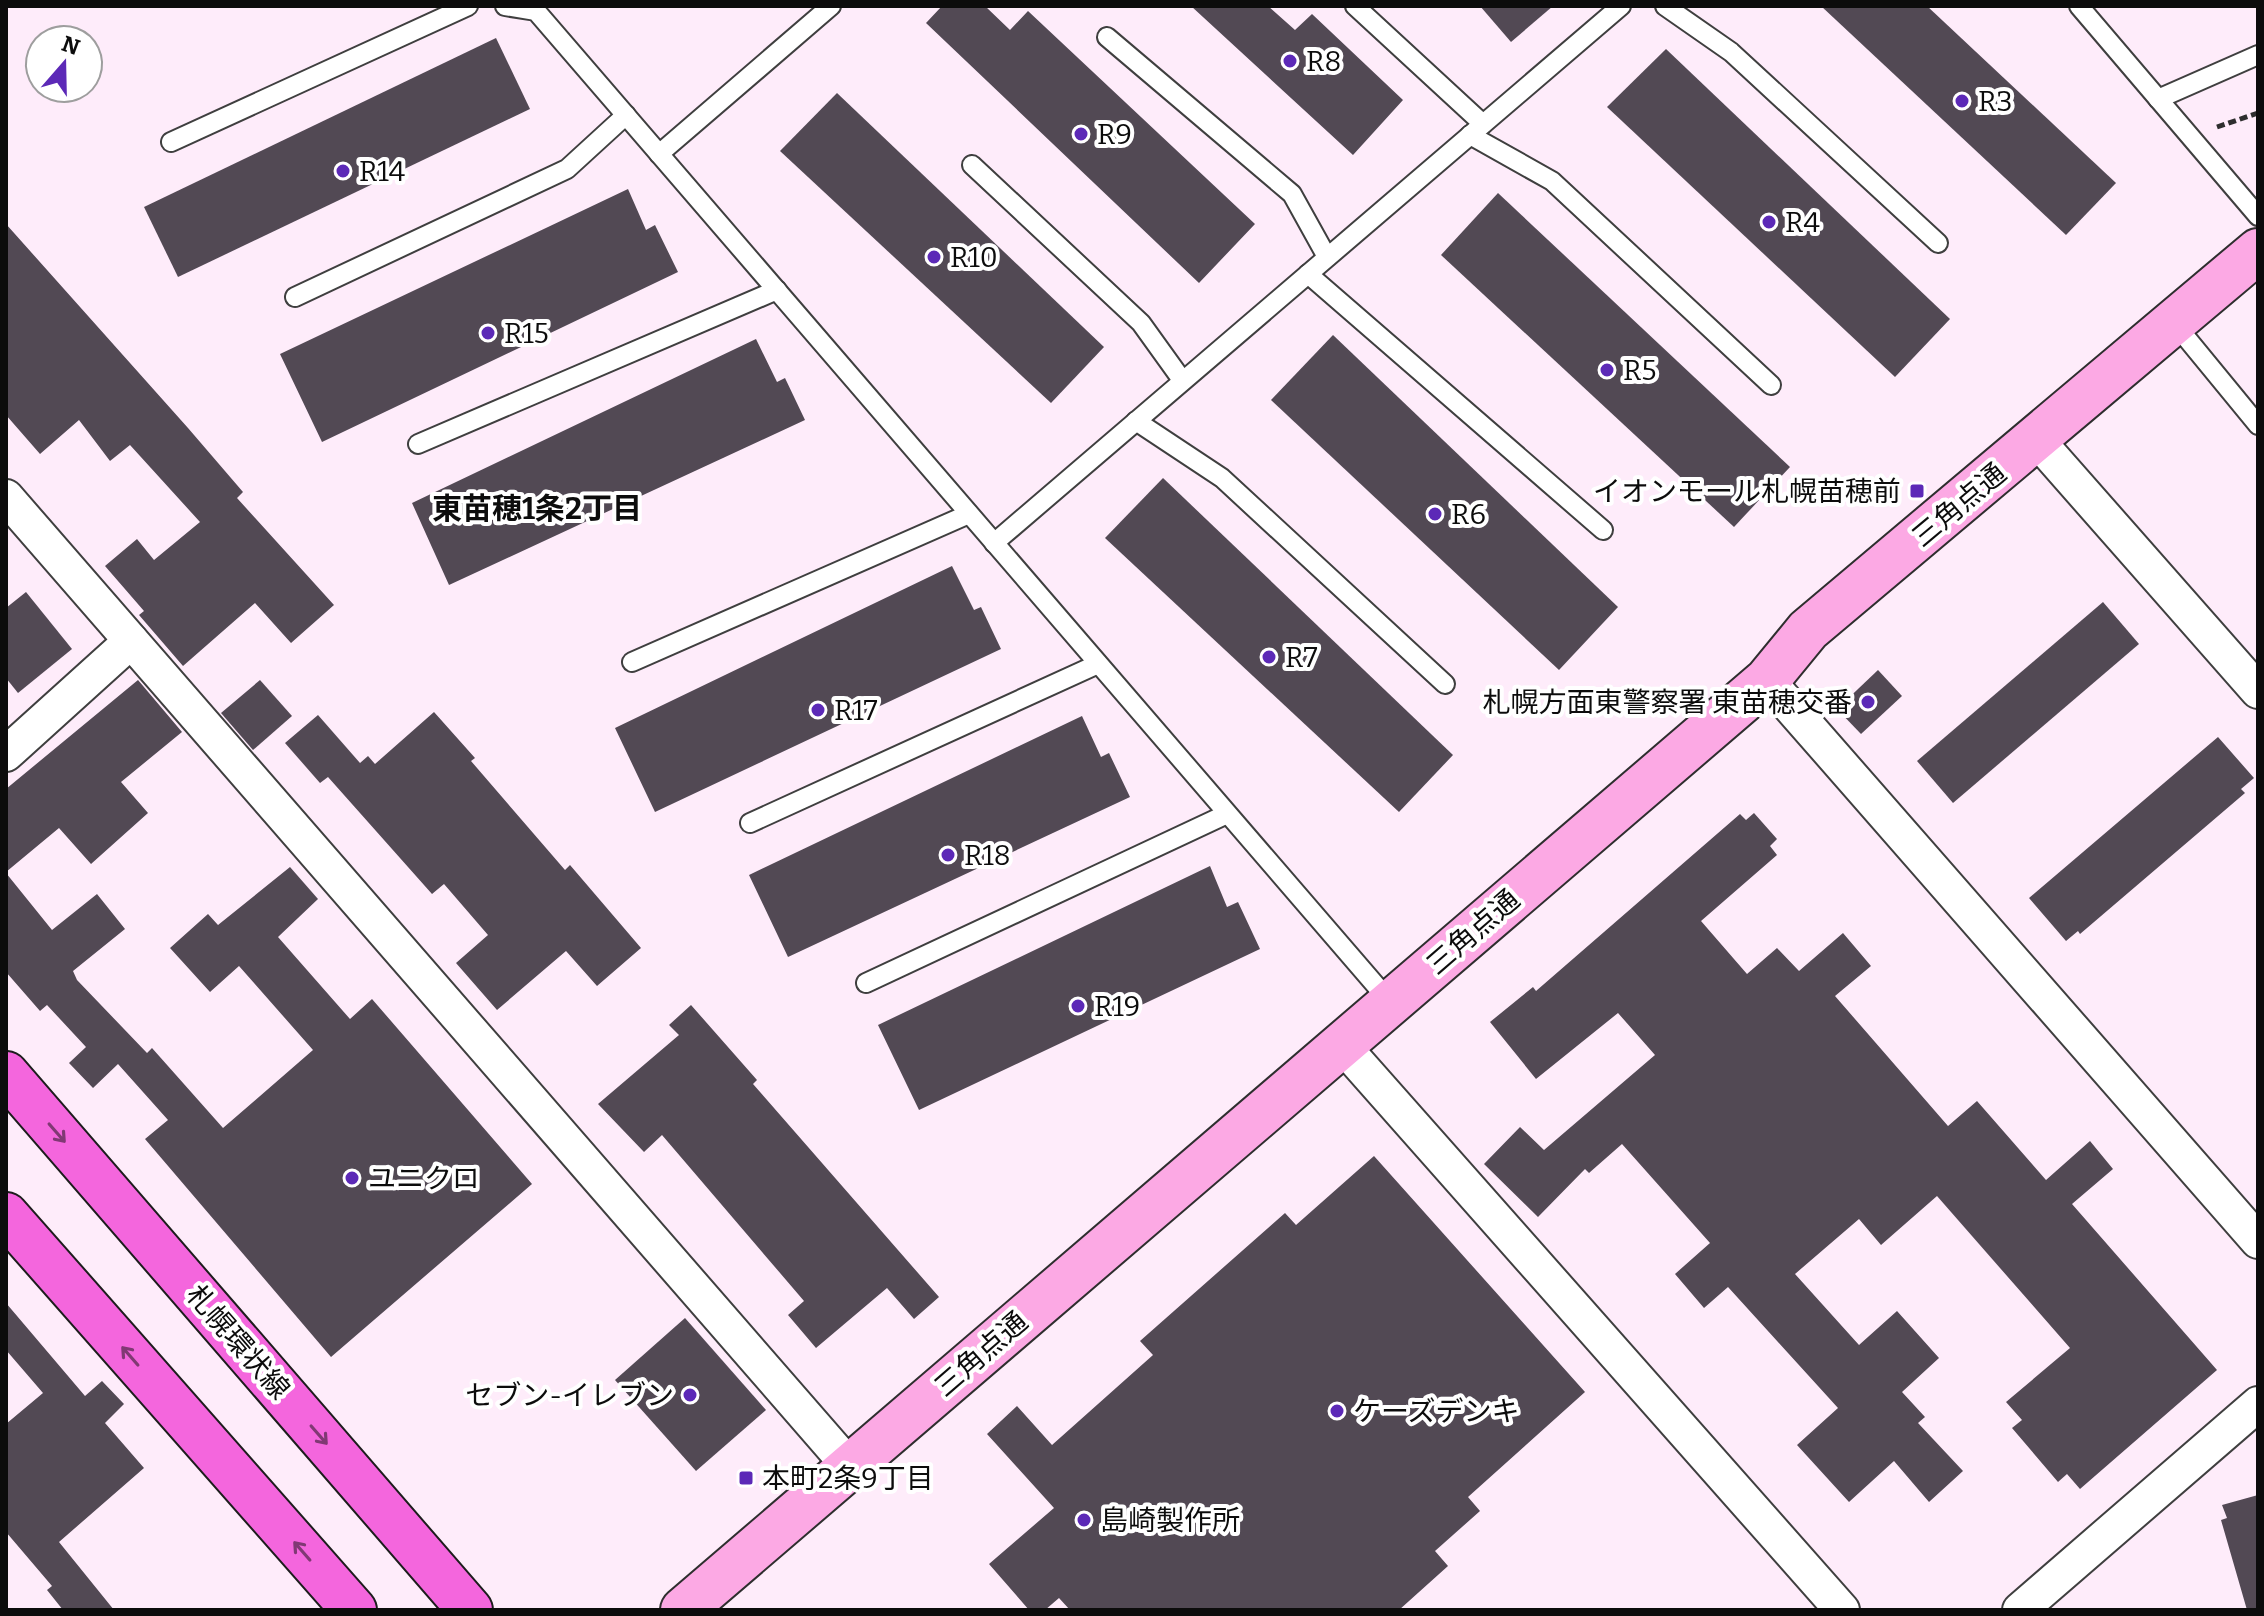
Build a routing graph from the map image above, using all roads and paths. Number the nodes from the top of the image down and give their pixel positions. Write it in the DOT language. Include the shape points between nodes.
graph roads {
  1 [pos="468,6"];
  2 [pos="505,6"];
  3 [pos="831,6"];
  4 [pos="1355,6"];
  5 [pos="1621,6"];
  6 [pos="1665,6"];
  7 [pos="2079,6"];
  8 [pos="1107,37"];
  9 [pos="2258,55"];
  10 [pos="2158,99"];
  11 [pos="2258,113"];
  12 [pos="626,115"];
  13 [pos="2217,127"];
  14 [pos="1477,129"];
  15 [pos="171,142"];
  16 [pos="659,154"];
  17 [pos="972,165"];
  18 [pos="2258,216"];
  19 [pos="1938,243"];
  20 [pos="2258,251"];
  21 [pos="1327,257"];
  22 [pos="1308,274"];
  23 [pos="777,290"];
  24 [pos="295,297"];
  25 [pos="2175,324"];
  26 [pos="1182,380"];
  27 [pos="1771,385"];
  28 [pos="1136,421"];
  29 [pos="2258,425"];
  30 [pos="2037,440"];
  31 [pos="418,444"];
  32 [pos="6,497"];
  33 [pos="969,514"];
  34 [pos="1603,530"];
  35 [pos="994,543"];
  36 [pos="131,641"];
  37 [pos="632,662"];
  38 [pos="1098,664"];
  39 [pos="1767,680"];
  40 [pos="1445,684"];
  41 [pos="2258,691"];
  42 [pos="6,754"];
  43 [pos="1227,814"];
  44 [pos="750,823"];
  45 [pos="866,983"];
  46 [pos="1391,1003"];
  47 [pos="1342,1045"];
  48 [pos="6,1074"];
  49 [pos="6,1215"];
  50 [pos="2258,1241"];
  51 [pos="2258,1404"];
  52 [pos="850,1467"];
  53 [pos="354,1610"];
  54 [pos="470,1610"];
  55 [pos="683,1610"];
  56 [pos="1842,1610"];
  57 [pos="2020,1610"];
  1 -- 15 [label="lane"];
  2 -- 12 [label="lane" via="536,11"];
  3 -- 16 [label="lane"];
  4 -- 14 [label="lane"];
  5 -- 14 [label="lane"];
  6 -- 19 [label="lane" via="1731,52"];
  7 -- 10 [label="lane"];
  8 -- 21 [label="lane" via="1292,194"];
  9 -- 10 [label="lane"];
  10 -- 18 [label="lane"];
  11 -- 13 [label="path"];
  12 -- 16 [label="lane"];
  12 -- 24 [label="lane" via="567,169"];
  14 -- 21 [label="lane"];
  14 -- 27 [label="lane" via="1552,181"];
  16 -- 23 [label="lane"];
  17 -- 26 [label="lane" via="1141,323"];
  20 -- 25 [label="street, 三角点通"];
  21 -- 22 [label="lane"];
  22 -- 26 [label="lane"];
  22 -- 34 [label="lane"];
  23 -- 31 [label="lane"];
  23 -- 33 [label="lane"];
  25 -- 29 [label="lane"];
  25 -- 30 [label="street, 三角点通"];
  26 -- 28 [label="lane"];
  28 -- 35 [label="lane"];
  28 -- 40 [label="lane" via="1222,478"];
  30 -- 39 [label="street, 三角点通" via="1808,630"];
  30 -- 41 [label="street"];
  32 -- 36 [label="street"];
  33 -- 35 [label="lane"];
  33 -- 37 [label="lane"];
  35 -- 38 [label="lane"];
  36 -- 42 [label="street"];
  36 -- 52 [label="street"];
  38 -- 43 [label="lane"];
  38 -- 44 [label="lane"];
  39 -- 46 [label="street, 三角点通"];
  39 -- 50 [label="street"];
  43 -- 45 [label="lane"];
  43 -- 46 [label="lane"];
  46 -- 47 [label="street, 三角点通"];
  47 -- 52 [label="street, 三角点通"];
  47 -- 56 [label="street"];
  48 -- 54 [label="main road, 札幌環状線, one-way"];
  53 -- 49 [label="main road, one-way"];
  51 -- 57 [label="street"];
  52 -- 55 [label="street, 三角点通"];
}
